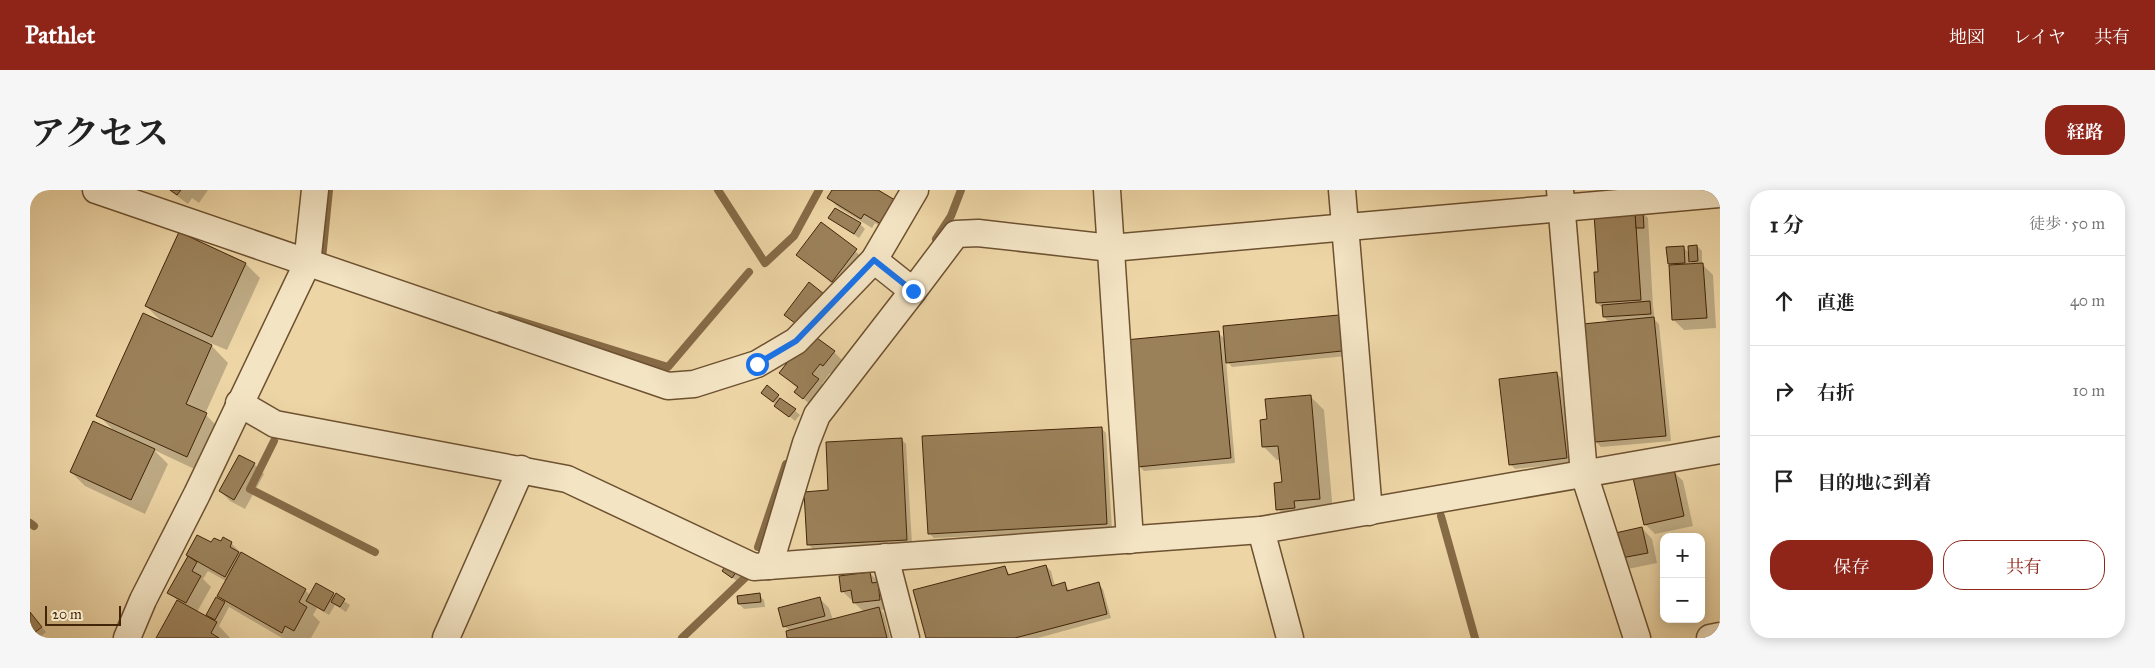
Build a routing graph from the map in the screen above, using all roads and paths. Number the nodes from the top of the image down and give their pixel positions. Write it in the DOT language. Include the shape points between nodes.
graph roads {
  1 [pos="96,190"];
  2 [pos="315,190"];
  3 [pos="915,190"];
  4 [pos="1107,190"];
  5 [pos="1342,190"];
  6 [pos="1720,194"];
  7 [pos="1561,199"];
  8 [pos="1345,228"];
  9 [pos="1111,248"];
  10 [pos="874,260"];
  11 [pos="307,264"];
  12 [pos="913,291"];
  13 [pos="239,403"];
  14 [pos="1720,450"];
  15 [pos="521,469"];
  16 [pos="1584,474"];
  17 [pos="1369,512"];
  18 [pos="1261,530"];
  19 [pos="1130,540"];
  20 [pos="885,557"];
  21 [pos="769,566"];
  22 [pos="1720,636"];
  23 [pos="127,638"];
  24 [pos="446,638"];
  25 [pos="906,638"];
  26 [pos="1290,638"];
  27 [pos="1638,638"];
  28 [pos="1710,638"];
  1 -- 11 [label="street"];
  2 -- 11 [label="street"];
  3 -- 10 [label="street"];
  4 -- 9 [label="street"];
  5 -- 8 [label="street"];
  6 -- 7 [label="street"];
  7 -- 8 [label="street"];
  7 -- 16 [label="street"];
  8 -- 9 [label="street"];
  8 -- 17 [label="street"];
  9 -- 12 [label="street" via="978,233 956,234"];
  9 -- 19 [label="street"];
  10 -- 11 [label="street" via="796,341 757,364 694,384 668,386"];
  10 -- 12 [label="street"];
  11 -- 13 [label="street"];
  12 -- 21 [label="street" via="817,414"];
  13 -- 15 [label="street" via="276,424"];
  13 -- 23 [label="street"];
  14 -- 16 [label="street"];
  15 -- 21 [label="street" via="567,479 754,567"];
  15 -- 24 [label="street"];
  16 -- 17 [label="street"];
  16 -- 27 [label="street"];
  17 -- 18 [label="street"];
  18 -- 19 [label="street"];
  18 -- 26 [label="street"];
  19 -- 20 [label="street"];
  20 -- 21 [label="street"];
  20 -- 25 [label="street"];
  22 -- 28 [label="street"];
}
